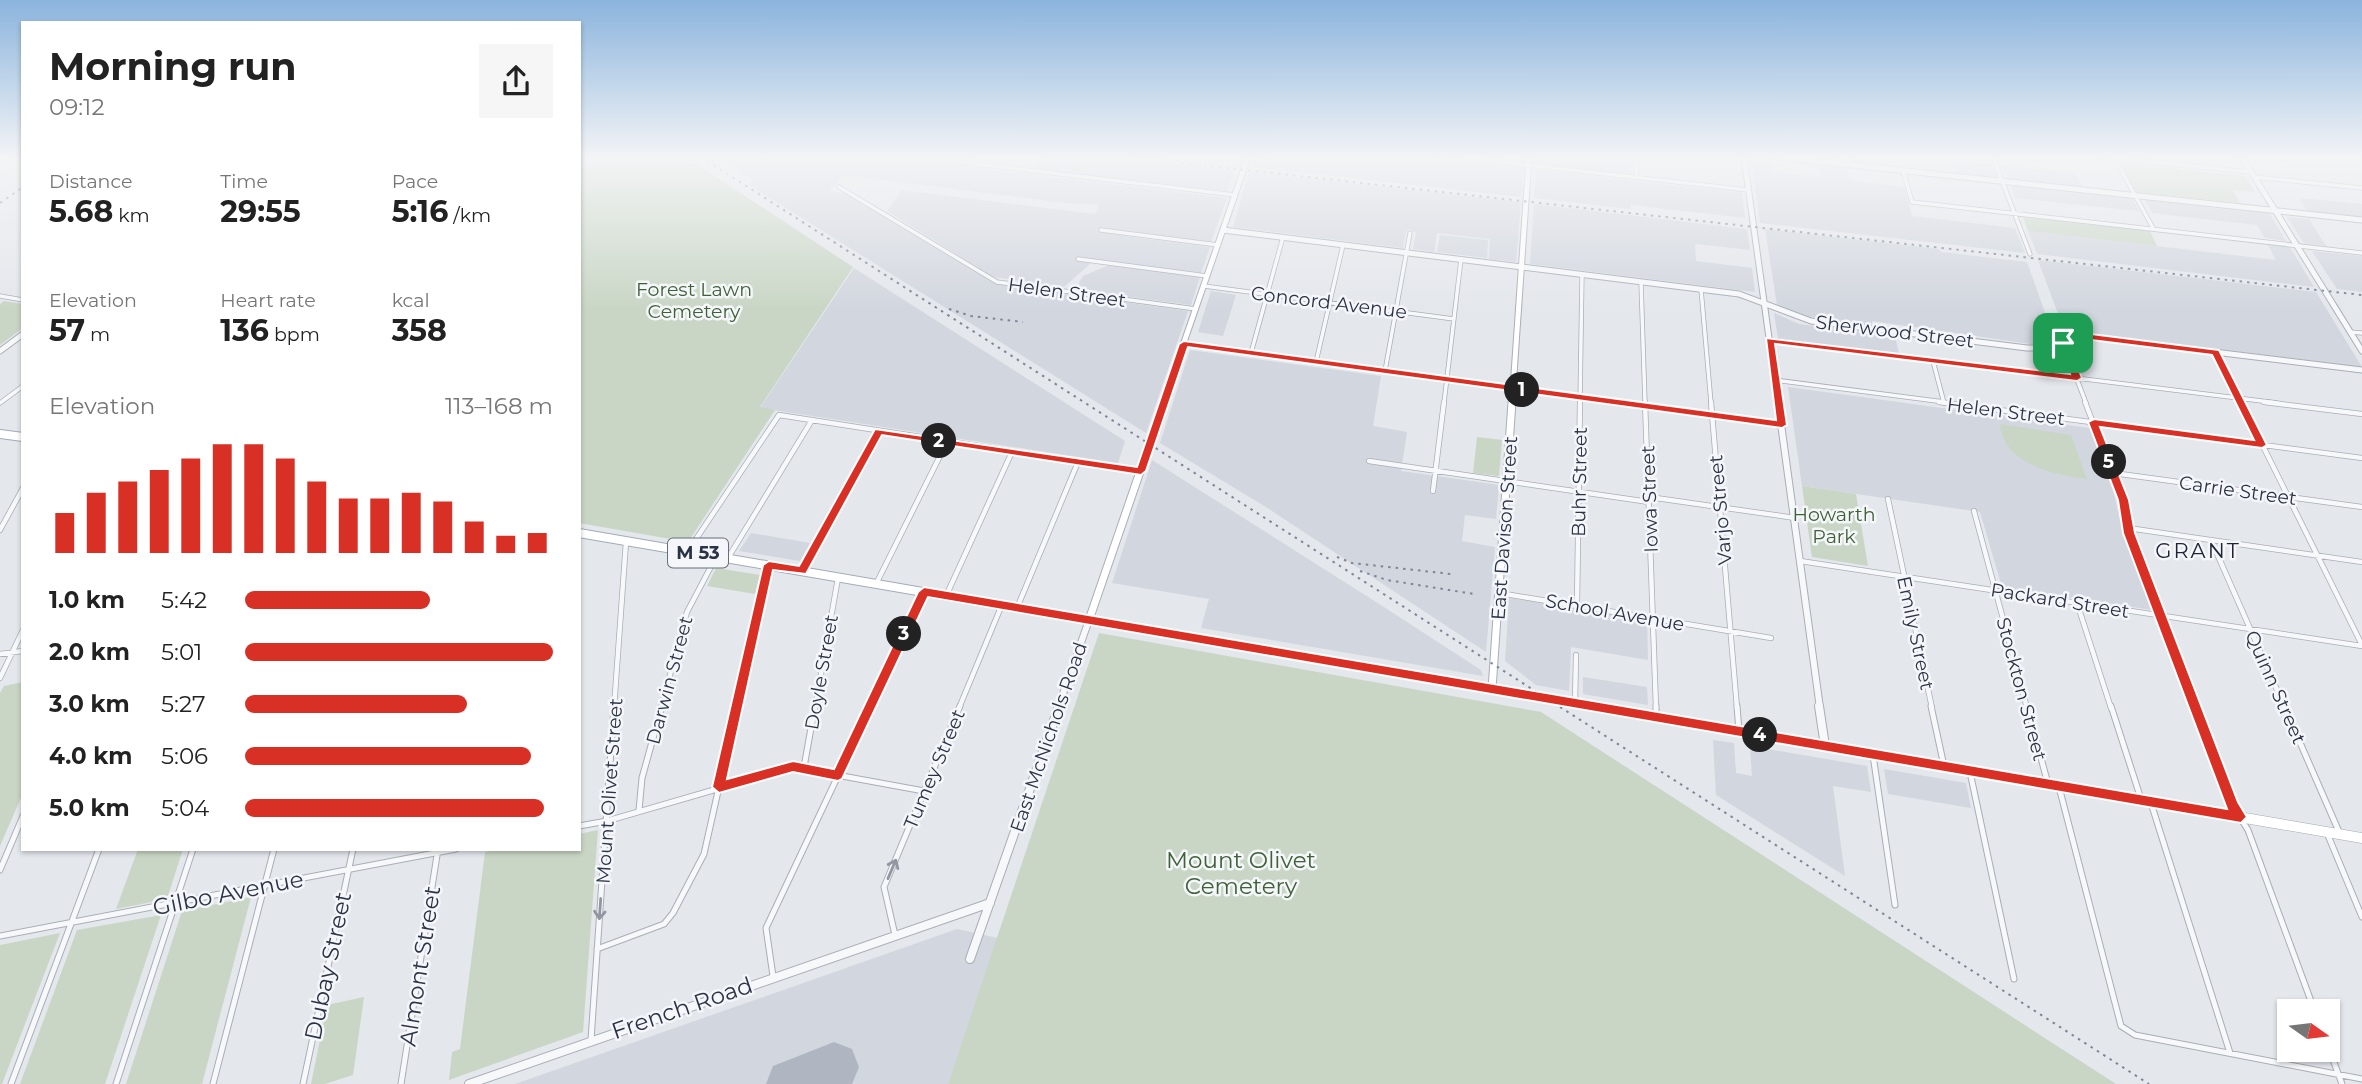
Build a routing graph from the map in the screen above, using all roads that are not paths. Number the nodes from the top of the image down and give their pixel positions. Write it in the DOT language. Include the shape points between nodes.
graph roads {
  1 [pos="873,208"];
  2 [pos="1231,208"];
  3 [pos="1526,208"];
  4 [pos="1751,208"];
  5 [pos="1964,208"];
  6 [pos="2013,208"];
  7 [pos="2142,208"];
  8 [pos="2246,208"];
  9 [pos="2274,208"];
  10 [pos="2276,211"];
  11 [pos="2015,213"];
  12 [pos="2362,220"];
  13 [pos="2154,229"];
  14 [pos="1101,230"];
  15 [pos="1223,230"];
  16 [pos="1410,233"];
  17 [pos="1283,237"];
  18 [pos="1218,245"];
  19 [pos="1343,245"];
  20 [pos="2297,245"];
  21 [pos="1406,253"];
  22 [pos="2362,253"];
  23 [pos="2030,254"];
  24 [pos="1078,259"];
  25 [pos="1461,259"];
  26 [pos="1522,267"];
  27 [pos="1582,274"];
  28 [pos="1207,275"];
  29 [pos="1641,282"];
  30 [pos="1204,286"];
  31 [pos="1701,289"];
  32 [pos="1267,294"];
  33 [pos="1,297"];
  34 [pos="21,300"];
  35 [pos="1330,303"];
  36 [pos="1765,304"];
  37 [pos="1196,309"];
  38 [pos="1395,311"];
  39 [pos="2053,317"];
  40 [pos="1454,318"];
  41 [pos="2350,332"];
  42 [pos="2362,333"];
  43 [pos="21,335"];
  44 [pos="1770,340"];
  45 [pos="2063,343"];
  46 [pos="1184,344"];
  47 [pos="0,351"];
  48 [pos="2362,351"];
  49 [pos="2216,352"];
  50 [pos="1251,353"];
  51 [pos="1933,361"];
  52 [pos="1316,362"];
  53 [pos="2362,370"];
  54 [pos="1385,371"];
  55 [pos="2077,378"];
  56 [pos="1447,379"];
  57 [pos="1775,380"];
  58 [pos="21,388"];
  59 [pos="1513,388"];
  60 [pos="1580,397"];
  61 [pos="2239,398"];
  62 [pos="1944,403"];
  63 [pos="0,404"];
  64 [pos="1646,406"];
  65 [pos="2362,414"];
  66 [pos="1712,415"];
  67 [pos="812,420"];
  68 [pos="2094,422"];
  69 [pos="1782,425"];
  70 [pos="879,431"];
  71 [pos="0,433"];
  72 [pos="21,438"];
  73 [pos="947,442"];
  74 [pos="2262,445"];
  75 [pos="1013,452"];
  76 [pos="2362,458"];
  77 [pos="1369,461"];
  78 [pos="1078,462"];
  79 [pos="1141,471"];
  80 [pos="1435,471"];
  81 [pos="2113,473"];
  82 [pos="1507,481"];
  83 [pos="1433,491"];
  84 [pos="21,492"];
  85 [pos="1579,492"];
  86 [pos="2287,496"];
  87 [pos="1649,499"];
  88 [pos="1888,499"];
  89 [pos="1719,507"];
  90 [pos="2362,507"];
  91 [pos="1974,512"];
  92 [pos="1795,518"];
  93 [pos="2128,528"];
  94 [pos="0,530"];
  95 [pos="581,533"];
  96 [pos="2211,540"];
  97 [pos="626,541"];
  98 [pos="688,551"];
  99 [pos="2317,555"];
  100 [pos="717,556"];
  101 [pos="728,558"];
  102 [pos="1800,561"];
  103 [pos="2362,562"];
  104 [pos="769,565"];
  105 [pos="802,571"];
  106 [pos="1905,576"];
  107 [pos="838,577"];
  108 [pos="876,584"];
  109 [pos="1996,590"];
  110 [pos="924,592"];
  111 [pos="1499,593"];
  112 [pos="946,596"];
  113 [pos="2077,603"];
  114 [pos="1002,605"];
  115 [pos="1577,605"];
  116 [pos="1017,608"];
  117 [pos="2160,615"];
  118 [pos="1653,618"];
  119 [pos="1089,620"];
  120 [pos="2250,629"];
  121 [pos="1731,631"];
  122 [pos="21,635"];
  123 [pos="1771,638"];
  124 [pos="2362,646"];
  125 [pos="21,651"];
  126 [pos="12,652"];
  127 [pos="0,654"];
  128 [pos="1576,655"];
  129 [pos="0,678"];
  130 [pos="1492,689"];
  131 [pos="1575,703"];
  132 [pos="1656,717"];
  133 [pos="1739,732"];
  134 [pos="1825,746"];
  135 [pos="1873,754"];
  136 [pos="1945,767"];
  137 [pos="804,768"];
  138 [pos="1970,771"];
  139 [pos="838,775"];
  140 [pos="2053,785"];
  141 [pos="719,787"];
  142 [pos="925,791"];
  143 [pos="2146,801"];
  144 [pos="639,810"];
  145 [pos="2241,817"];
  146 [pos="21,821"];
  147 [pos="607,821"];
  148 [pos="581,826"];
  149 [pos="2326,832"];
  150 [pos="2340,835"];
  151 [pos="2362,838"];
  152 [pos="98,851"];
  153 [pos="192,851"];
  154 [pos="273,851"];
  155 [pos="353,851"];
  156 [pos="434,851"];
  157 [pos="438,851"];
  158 [pos="0,870"];
  159 [pos="348,870"];
  160 [pos="264,886"];
  161 [pos="175,903"];
  162 [pos="990,903"];
  163 [pos="1895,905"];
  164 [pos="982,911"];
  165 [pos="2362,917"];
  166 [pos="72,922"];
  167 [pos="895,935"];
  168 [pos="0,936"];
  169 [pos="597,949"];
  170 [pos="970,959"];
  171 [pos="773,976"];
  172 [pos="2014,979"];
  173 [pos="2310,999"];
  174 [pos="592,1041"];
  175 [pos="2230,1054"];
  176 [pos="2334,1062"];
  177 [pos="2338,1074"];
  178 [pos="2362,1079"];
  179 [pos="11,1084"];
  180 [pos="116,1084"];
  181 [pos="213,1084"];
  182 [pos="303,1084"];
  183 [pos="401,1084"];
  184 [pos="469,1084"];
  185 [pos="2342,1084"];
  1 -- 37 [label="street, Helen Street" via="997,282"];
  2 -- 15 [label="main road, East McNichols Road"];
  3 -- 26 [label="main road, East Davison Street"];
  4 -- 36 [label="street"];
  5 -- 11 [label="street"];
  6 -- 11 [label="street"];
  7 -- 13 [label="street"];
  8 -- 10 [label="street"];
  9 -- 10 [label="street"];
  10 -- 12 [label="street"];
  10 -- 20 [label="street"];
  11 -- 13 [label="street"];
  11 -- 23 [label="street"];
  13 -- 20 [label="street"];
  14 -- 18 [label="street"];
  15 -- 17 [label="street, Sherwood Street"];
  15 -- 18 [label="main road, East McNichols Road"];
  16 -- 21 [label="street"];
  17 -- 19 [label="street, Sherwood Street"];
  17 -- 32 [label="street"];
  18 -- 28 [label="main road, East McNichols Road"];
  19 -- 21 [label="street, Sherwood Street"];
  19 -- 35 [label="street"];
  20 -- 22 [label="street"];
  20 -- 41 [label="street"];
  21 -- 25 [label="street, Sherwood Street"];
  21 -- 38 [label="street"];
  24 -- 28 [label="street"];
  25 -- 26 [label="street, Sherwood Street"];
  25 -- 40 [label="street"];
  26 -- 27 [label="street, Sherwood Street"];
  26 -- 59 [label="main road, East Davison Street"];
  27 -- 29 [label="street, Sherwood Street"];
  27 -- 60 [label="street, Buhr Street"];
  28 -- 30 [label="main road, East McNichols Road"];
  29 -- 31 [label="street, Sherwood Street"];
  29 -- 64 [label="street, Iowa Street"];
  30 -- 32 [label="street, Concord Avenue"];
  30 -- 37 [label="main road, East McNichols Road"];
  31 -- 36 [label="street, Sherwood Street" via="1739,294"];
  31 -- 66 [label="street, Varjo Street"];
  32 -- 35 [label="street, Concord Avenue"];
  32 -- 50 [label="street"];
  33 -- 34 [label="street"];
  35 -- 38 [label="street, Concord Avenue"];
  35 -- 52 [label="street"];
  36 -- 44 [label="street"];
  36 -- 45 [label="street, Sherwood Street" via="1811,321 2027,348"];
  37 -- 46 [label="main road, East McNichols Road"];
  38 -- 40 [label="street, Concord Avenue"];
  38 -- 54 [label="street"];
  39 -- 45 [label="street"];
  40 -- 56 [label="street"];
  41 -- 42 [label="street"];
  41 -- 48 [label="street"];
  43 -- 47 [label="street"];
  44 -- 51 [label="street"];
  44 -- 57 [label="street"];
  45 -- 49 [label="street, Sherwood Street" via="2091,337"];
  45 -- 55 [label="street"];
  46 -- 50 [label="street"];
  46 -- 79 [label="main road, East McNichols Road"];
  49 -- 53 [label="street, Sherwood Street"];
  49 -- 61 [label="street"];
  50 -- 52 [label="street"];
  51 -- 55 [label="street"];
  51 -- 62 [label="street"];
  52 -- 54 [label="street"];
  54 -- 56 [label="street"];
  55 -- 61 [label="street"];
  55 -- 68 [label="street"];
  56 -- 59 [label="street"];
  56 -- 80 [label="street"];
  57 -- 62 [label="street, Helen Street"];
  57 -- 69 [label="street"];
  58 -- 63 [label="street"];
  59 -- 60 [label="street"];
  59 -- 82 [label="main road, East Davison Street"];
  60 -- 64 [label="street"];
  60 -- 85 [label="street, Buhr Street"];
  61 -- 65 [label="street"];
  61 -- 74 [label="street"];
  62 -- 68 [label="street, Helen Street"];
  64 -- 66 [label="street"];
  64 -- 87 [label="street, Iowa Street"];
  66 -- 69 [label="street"];
  66 -- 89 [label="street, Varjo Street"];
  67 -- 70 [label="street"];
  67 -- 98 [label="street" via="776,418"];
  67 -- 101 [label="street"];
  68 -- 74 [label="street, Helen Street"];
  68 -- 81 [label="street"];
  69 -- 92 [label="street"];
  70 -- 73 [label="street"];
  70 -- 105 [label="street"];
  71 -- 72 [label="main road"];
  73 -- 75 [label="street"];
  73 -- 108 [label="street"];
  74 -- 76 [label="street, Helen Street"];
  74 -- 86 [label="street"];
  75 -- 78 [label="street"];
  75 -- 112 [label="street"];
  77 -- 80 [label="street"];
  78 -- 79 [label="street"];
  78 -- 116 [label="street"];
  79 -- 119 [label="main road, East McNichols Road"];
  80 -- 82 [label="street"];
  80 -- 83 [label="street"];
  81 -- 86 [label="street, Carrie Street"];
  81 -- 93 [label="street"];
  82 -- 85 [label="street"];
  82 -- 111 [label="main road, East Davison Street"];
  84 -- 94 [label="street"];
  85 -- 87 [label="street"];
  85 -- 115 [label="street, Buhr Street"];
  86 -- 90 [label="street, Carrie Street"];
  86 -- 99 [label="street"];
  87 -- 89 [label="street"];
  87 -- 118 [label="street, Iowa Street"];
  88 -- 106 [label="street, Emily Street"];
  89 -- 92 [label="street"];
  89 -- 121 [label="street, Varjo Street"];
  91 -- 109 [label="street, Stockton Street"];
  92 -- 102 [label="street"];
  93 -- 96 [label="street"];
  93 -- 117 [label="street"];
  95 -- 97 [label="main road, M 53"];
  96 -- 99 [label="street"];
  96 -- 120 [label="street, Quinn Street"];
  97 -- 98 [label="main road, M 53"];
  97 -- 147 [label="street, Mount Olivet Street"];
  98 -- 100 [label="main road, M 53"];
  99 -- 103 [label="street"];
  99 -- 124 [label="street"];
  100 -- 101 [label="main road, M 53"];
  100 -- 144 [label="street, Darwin Street" via="687,612 642,778"];
  101 -- 104 [label="main road, M 53"];
  102 -- 106 [label="street, Packard Street"];
  102 -- 134 [label="street"];
  104 -- 105 [label="main road, M 53"];
  104 -- 141 [label="street"];
  105 -- 107 [label="main road, M 53"];
  106 -- 109 [label="street, Packard Street"];
  106 -- 136 [label="street, Emily Street"];
  107 -- 108 [label="main road, M 53"];
  107 -- 137 [label="street, Doyle Street"];
  108 -- 110 [label="main road, M 53"];
  109 -- 113 [label="street, Packard Street"];
  109 -- 140 [label="street, Stockton Street"];
  110 -- 112 [label="main road, M 53"];
  110 -- 139 [label="street"];
  111 -- 115 [label="street, School Avenue"];
  111 -- 130 [label="main road, East Davison Street"];
  112 -- 114 [label="main road, M 53"];
  113 -- 117 [label="street, Packard Street"];
  113 -- 143 [label="street"];
  114 -- 116 [label="main road, M 53"];
  114 -- 142 [label="street, Tumey Street"];
  115 -- 118 [label="street, School Avenue"];
  116 -- 119 [label="main road, M 53"];
  117 -- 120 [label="street, Packard Street"];
  117 -- 145 [label="street" via="2232,805"];
  118 -- 121 [label="street, School Avenue"];
  118 -- 132 [label="street, Iowa Street"];
  119 -- 130 [label="main road, M 53"];
  119 -- 162 [label="street, East McNichols Road"];
  120 -- 124 [label="street, Packard Street"];
  120 -- 150 [label="street, Quinn Street"];
  121 -- 123 [label="street, School Avenue"];
  121 -- 133 [label="street, Varjo Street"];
  122 -- 126 [label="street"];
  125 -- 126 [label="street"];
  126 -- 127 [label="street"];
  126 -- 129 [label="street"];
  128 -- 131 [label="street"];
  130 -- 131 [label="main road, M 53"];
  131 -- 132 [label="main road, M 53"];
  132 -- 133 [label="main road, M 53"];
  133 -- 134 [label="main road, M 53"];
  134 -- 135 [label="main road, M 53"];
  135 -- 136 [label="main road, M 53"];
  135 -- 163 [label="street"];
  136 -- 138 [label="main road, M 53"];
  137 -- 139 [label="street"];
  137 -- 141 [label="street" via="785,768"];
  138 -- 140 [label="main road, M 53"];
  138 -- 172 [label="street"];
  139 -- 142 [label="street"];
  139 -- 171 [label="street" via="766,928"];
  140 -- 143 [label="main road, M 53"];
  140 -- 175 [label="street, Stockton Street" via="2120,1023 2135,1035"];
  141 -- 144 [label="street"];
  141 -- 169 [label="street" via="704,854 668,920 653,930"];
  167 -- 142 [label="street, Tumey Street, one-way" via="884,887"];
  143 -- 145 [label="main road, M 53"];
  143 -- 175 [label="street"];
  144 -- 147 [label="street"];
  145 -- 149 [label="main road, M 53"];
  145 -- 173 [label="street"];
  146 -- 158 [label="street"];
  147 -- 148 [label="street"];
  147 -- 169 [label="street, Mount Olivet Street, one-way"];
  149 -- 150 [label="main road, M 53"];
  149 -- 165 [label="street"];
  150 -- 151 [label="main road, M 53"];
  152 -- 166 [label="street"];
  153 -- 161 [label="street"];
  154 -- 160 [label="street"];
  155 -- 159 [label="street, Dubay Street"];
  156 -- 159 [label="street, Gilbo Avenue"];
  157 -- 183 [label="street, Almont Street"];
  159 -- 160 [label="street, Gilbo Avenue"];
  159 -- 182 [label="street, Dubay Street"];
  160 -- 161 [label="street, Gilbo Avenue"];
  160 -- 181 [label="street"];
  161 -- 166 [label="street, Gilbo Avenue"];
  161 -- 180 [label="street"];
  162 -- 164 [label="street, French Road"];
  164 -- 167 [label="street, French Road"];
  164 -- 170 [label="street"];
  166 -- 168 [label="street, Gilbo Avenue"];
  166 -- 179 [label="street"];
  167 -- 171 [label="street, French Road"];
  169 -- 174 [label="street, Mount Olivet Street"];
  171 -- 174 [label="street, French Road"];
  174 -- 184 [label="street, French Road"];
  175 -- 177 [label="street"];
  176 -- 177 [label="street"];
  177 -- 178 [label="street"];
  177 -- 185 [label="street"];
}
